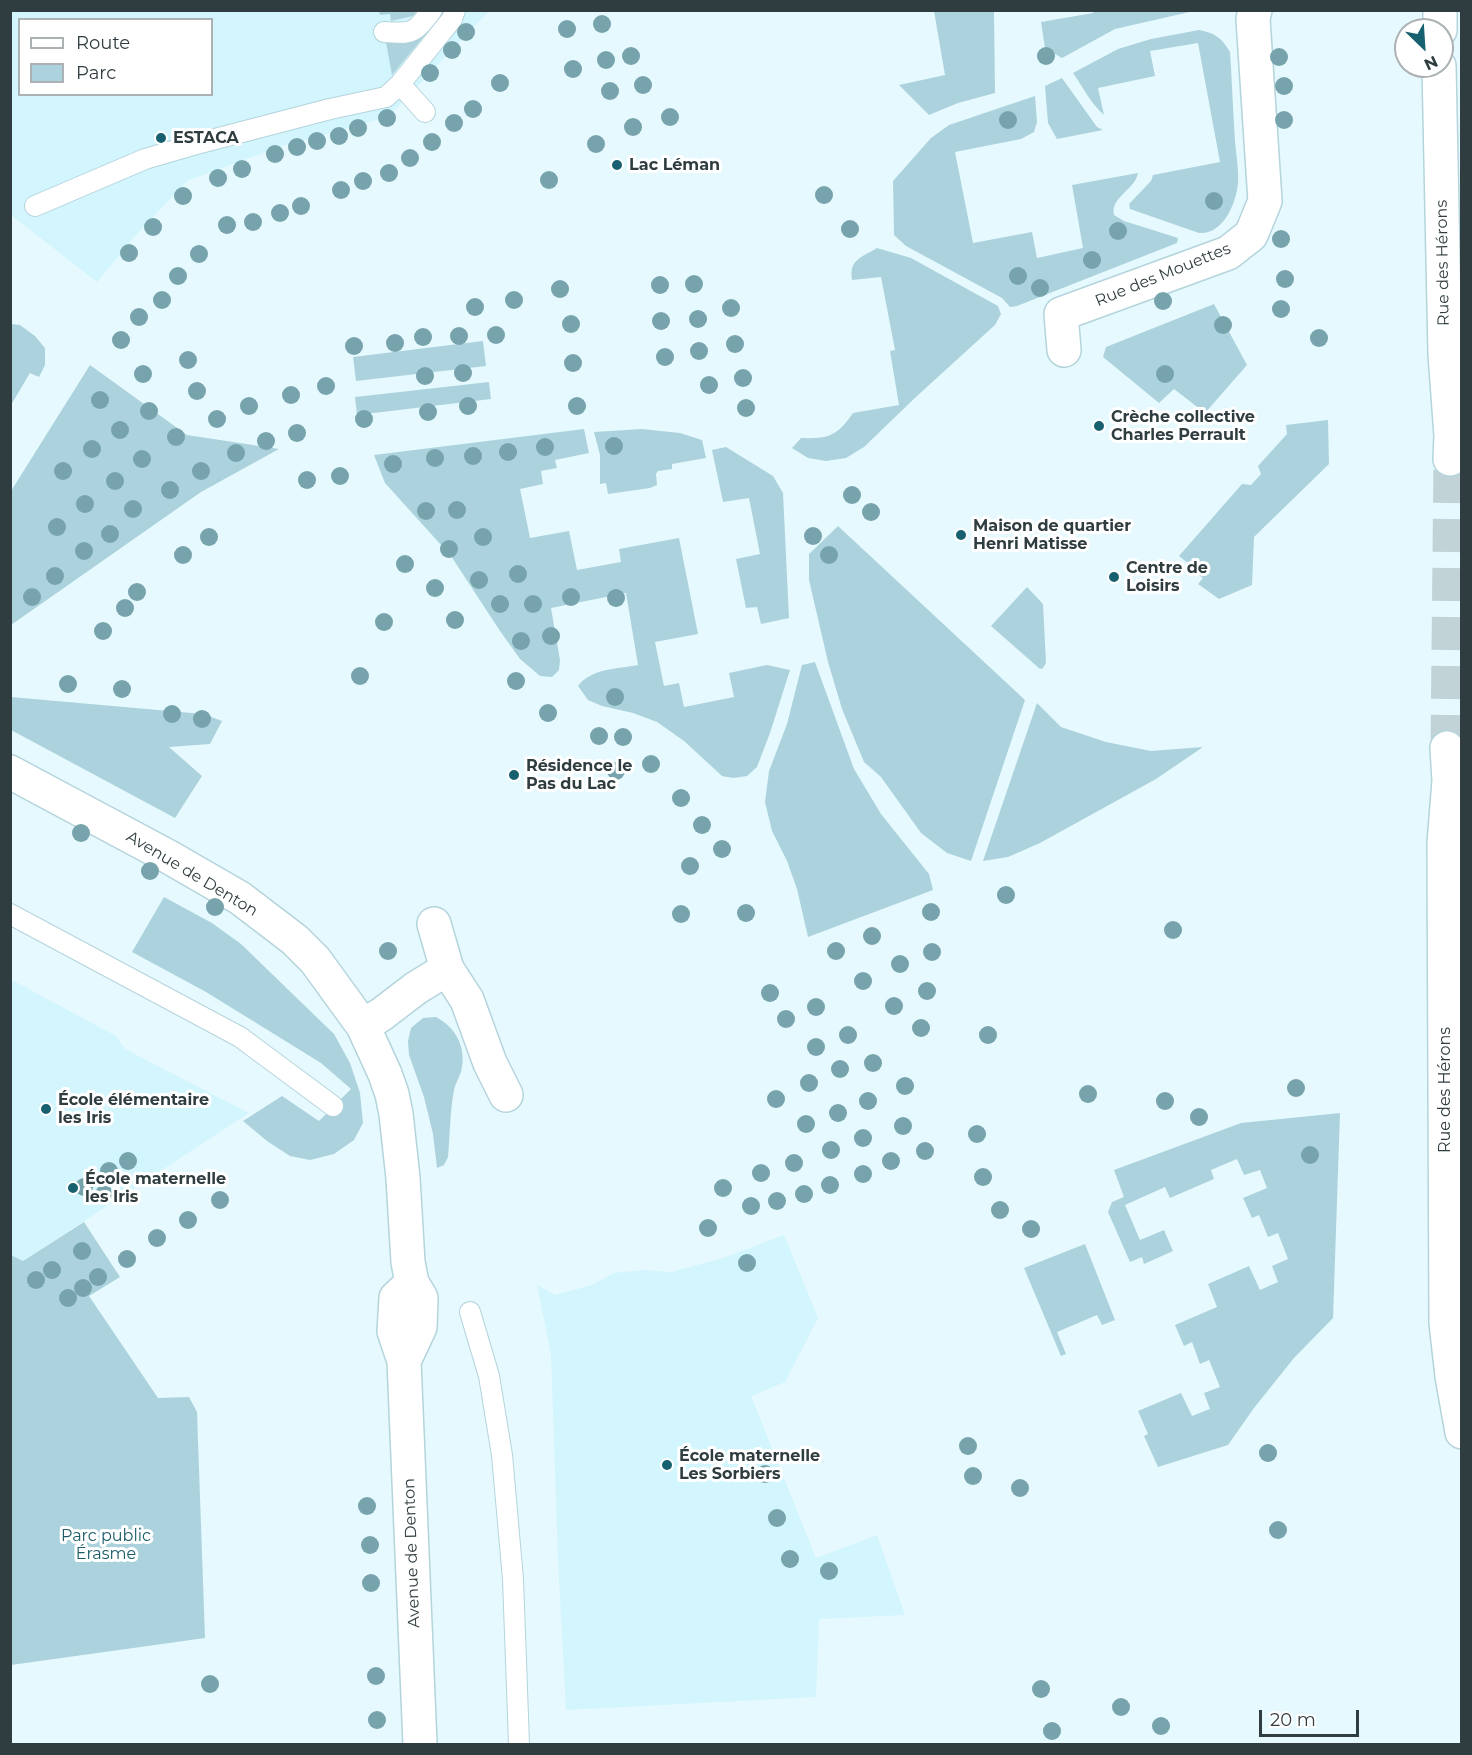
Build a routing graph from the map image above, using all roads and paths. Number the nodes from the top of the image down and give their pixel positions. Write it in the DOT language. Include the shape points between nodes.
graph roads {
  1 [pos="432,10"];
  2 [pos="455,10"];
  3 [pos="1256,10"];
  4 [pos="384,32"];
  5 [pos="1440,78"];
  6 [pos="400,84"];
  7 [pos="425,112"];
  8 [pos="35,206"];
  9 [pos="1064,350"];
  10 [pos="1450,459"];
  11 [pos="1447,748"];
  12 [pos="10,772"];
  13 [pos="10,914"];
  14 [pos="434,924"];
  15 [pos="447,969"];
  16 [pos="363,1026"];
  17 [pos="506,1095"];
  18 [pos="333,1106"];
  19 [pos="470,1312"];
  20 [pos="1461,1432"];
  21 [pos="420,1744"];
  22 [pos="519,1744"];
  1 -- 4 [label="lane" via="408,34"];
  2 -- 6 [label="lane"];
  3 -- 9 [label="street, Rue des Mouettes" via="1253,19 1264,201 1251,235 1228,253 1061,315"];
  5 -- 10 [label="street, Rue des Hérons"];
  6 -- 7 [label="lane"];
  6 -- 8 [label="lane" via="386,97 145,159"];
  11 -- 20 [label="street, Rue des Hérons" via="1446,1323"];
  12 -- 16 [label="street, Avenue de Denton" via="240,898 315,960"];
  13 -- 18 [label="lane" via="240,1037"];
  14 -- 15 [label="street"];
  15 -- 16 [label="street"];
  15 -- 17 [label="street" via="466,1000"];
  16 -- 21 [label="street, Avenue de Denton" via="392,1094 408,1262 412,1282 421,1298 420,1327 405,1361"];
  19 -- 22 [label="lane" via="489,1376 502,1455 513,1579"];
}
